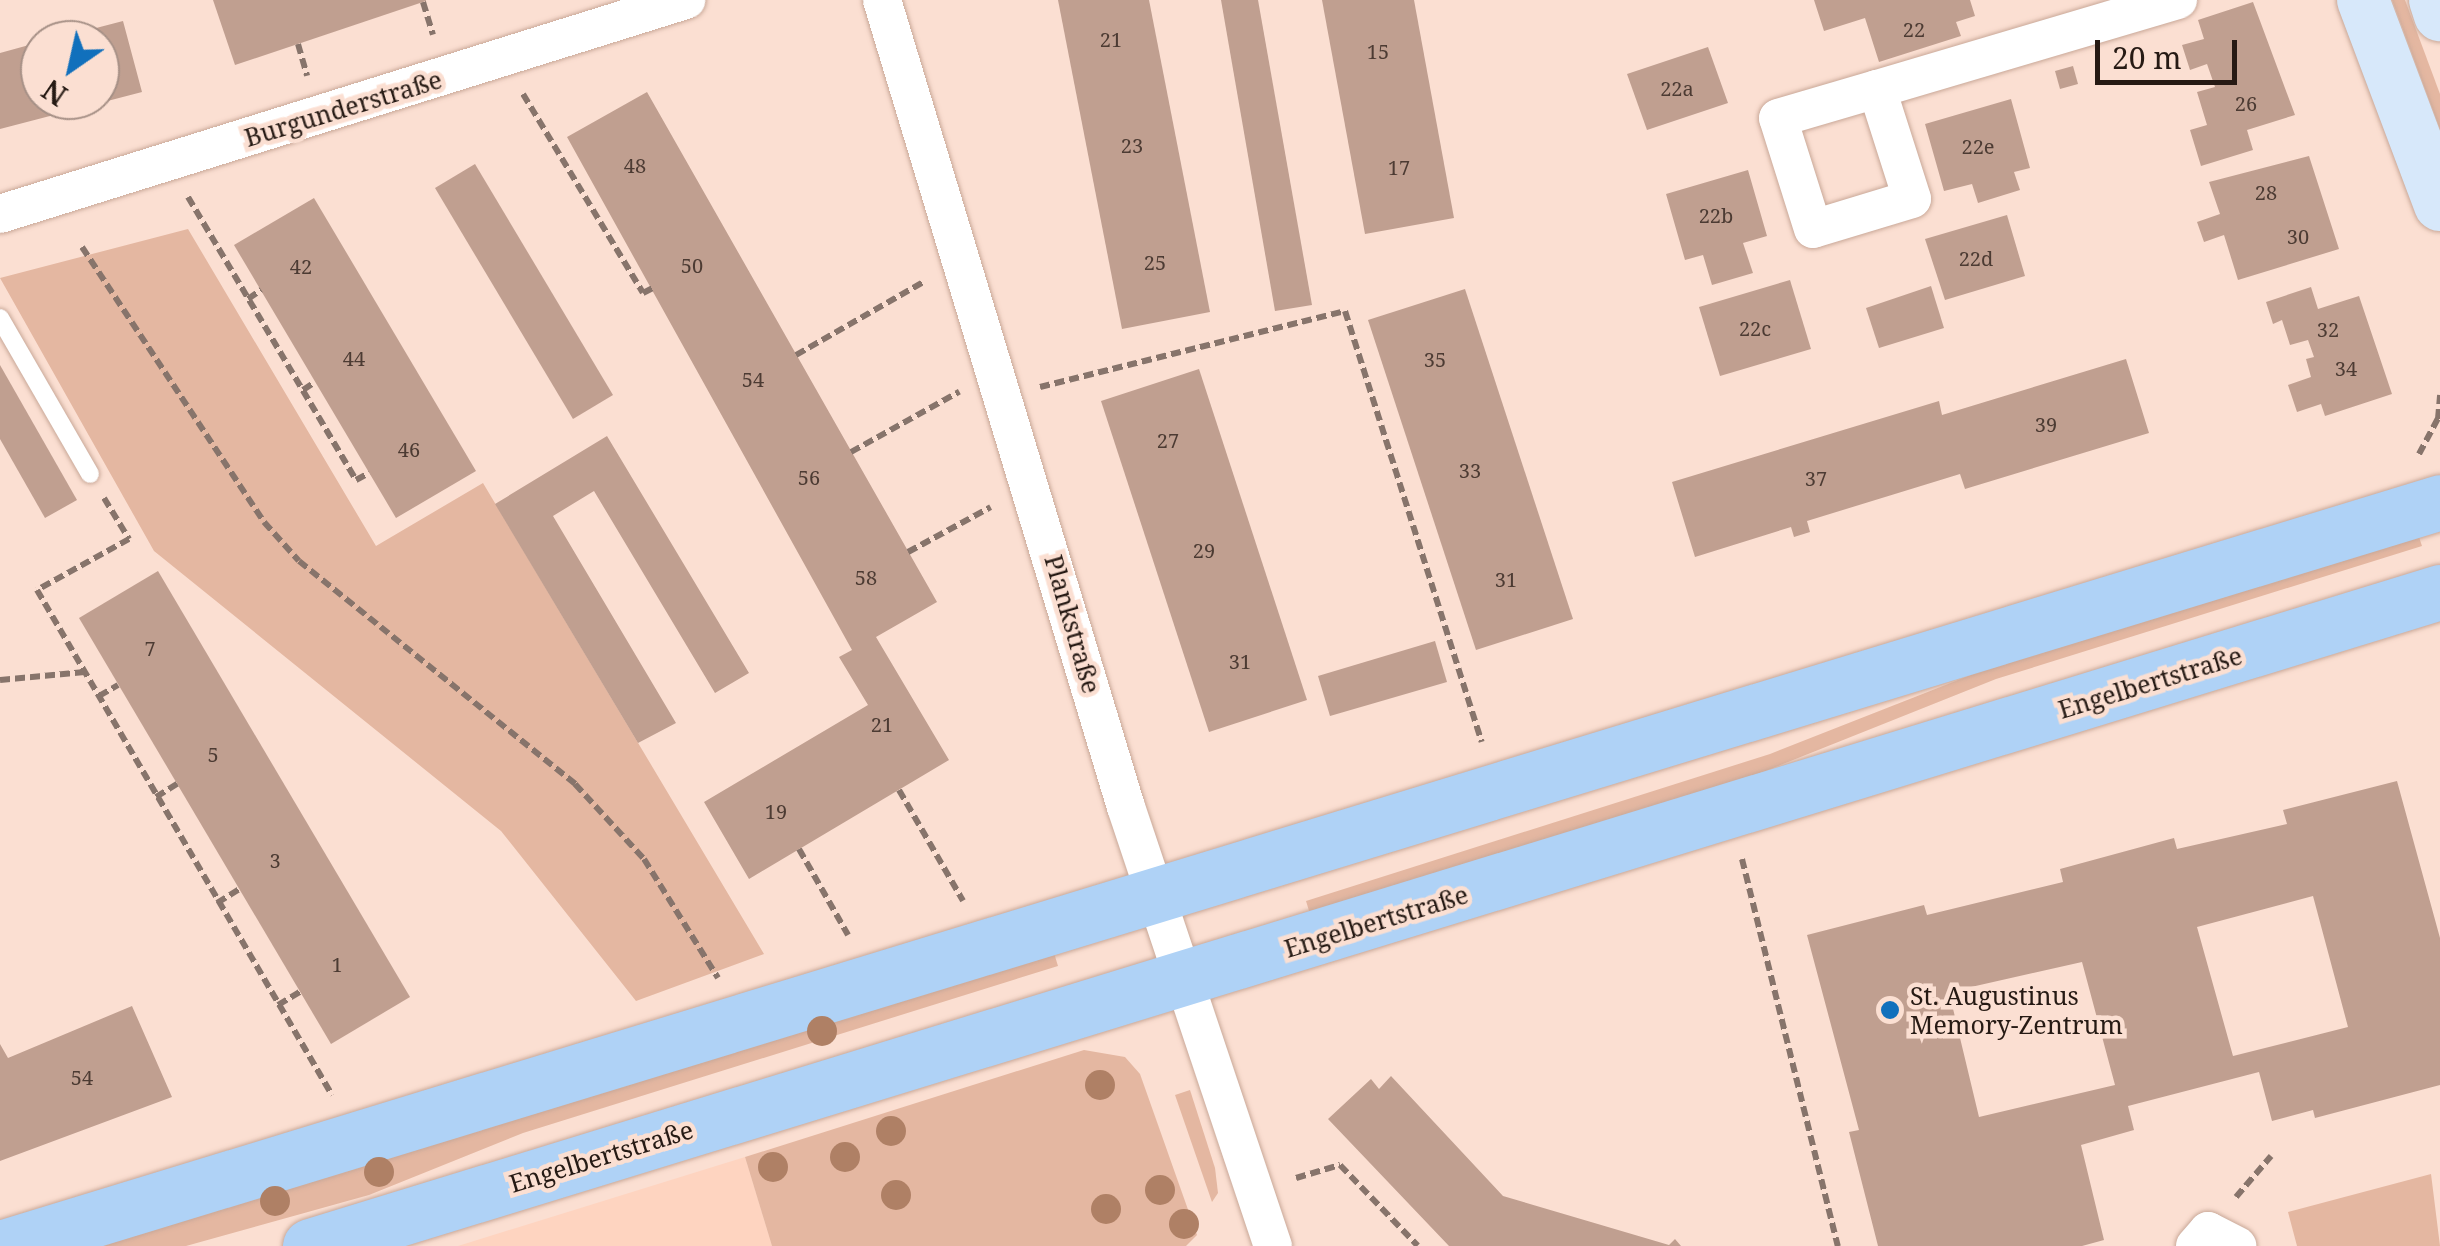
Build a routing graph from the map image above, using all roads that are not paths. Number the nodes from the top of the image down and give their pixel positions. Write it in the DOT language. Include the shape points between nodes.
graph roads {
  1 [pos="686,0"];
  2 [pos="882,0"];
  3 [pos="2178,0"];
  4 [pos="2363,0"];
  5 [pos="2434,0"];
  6 [pos="2440,14"];
  7 [pos="1877,89"];
  8 [pos="2440,205"];
  9 [pos="0,214"];
  10 [pos="0,318"];
  11 [pos="90,474"];
  12 [pos="2428,479"];
  13 [pos="2440,592"];
  14 [pos="1155,894"];
  15 [pos="1186,979"];
  16 [pos="7,1246"];
  17 [pos="310,1246"];
  18 [pos="1273,1246"];
  1 -- 9 [label="street, Burgunderstraße"];
  2 -- 14 [label="street, Plankstraße"];
  3 -- 7 [label="street"];
  4 -- 8 [label="street"];
  5 -- 6 [label="street"];
  10 -- 11 [label="lane"];
  12 -- 14 [label="main road" via="1497,790"];
  13 -- 15 [label="main road, Engelbertstraße"];
  14 -- 15 [label="street, Plankstraße"];
  14 -- 16 [label="main road"];
  15 -- 17 [label="main road, Engelbertstraße"];
  15 -- 18 [label="street, Plankstraße"];
}
